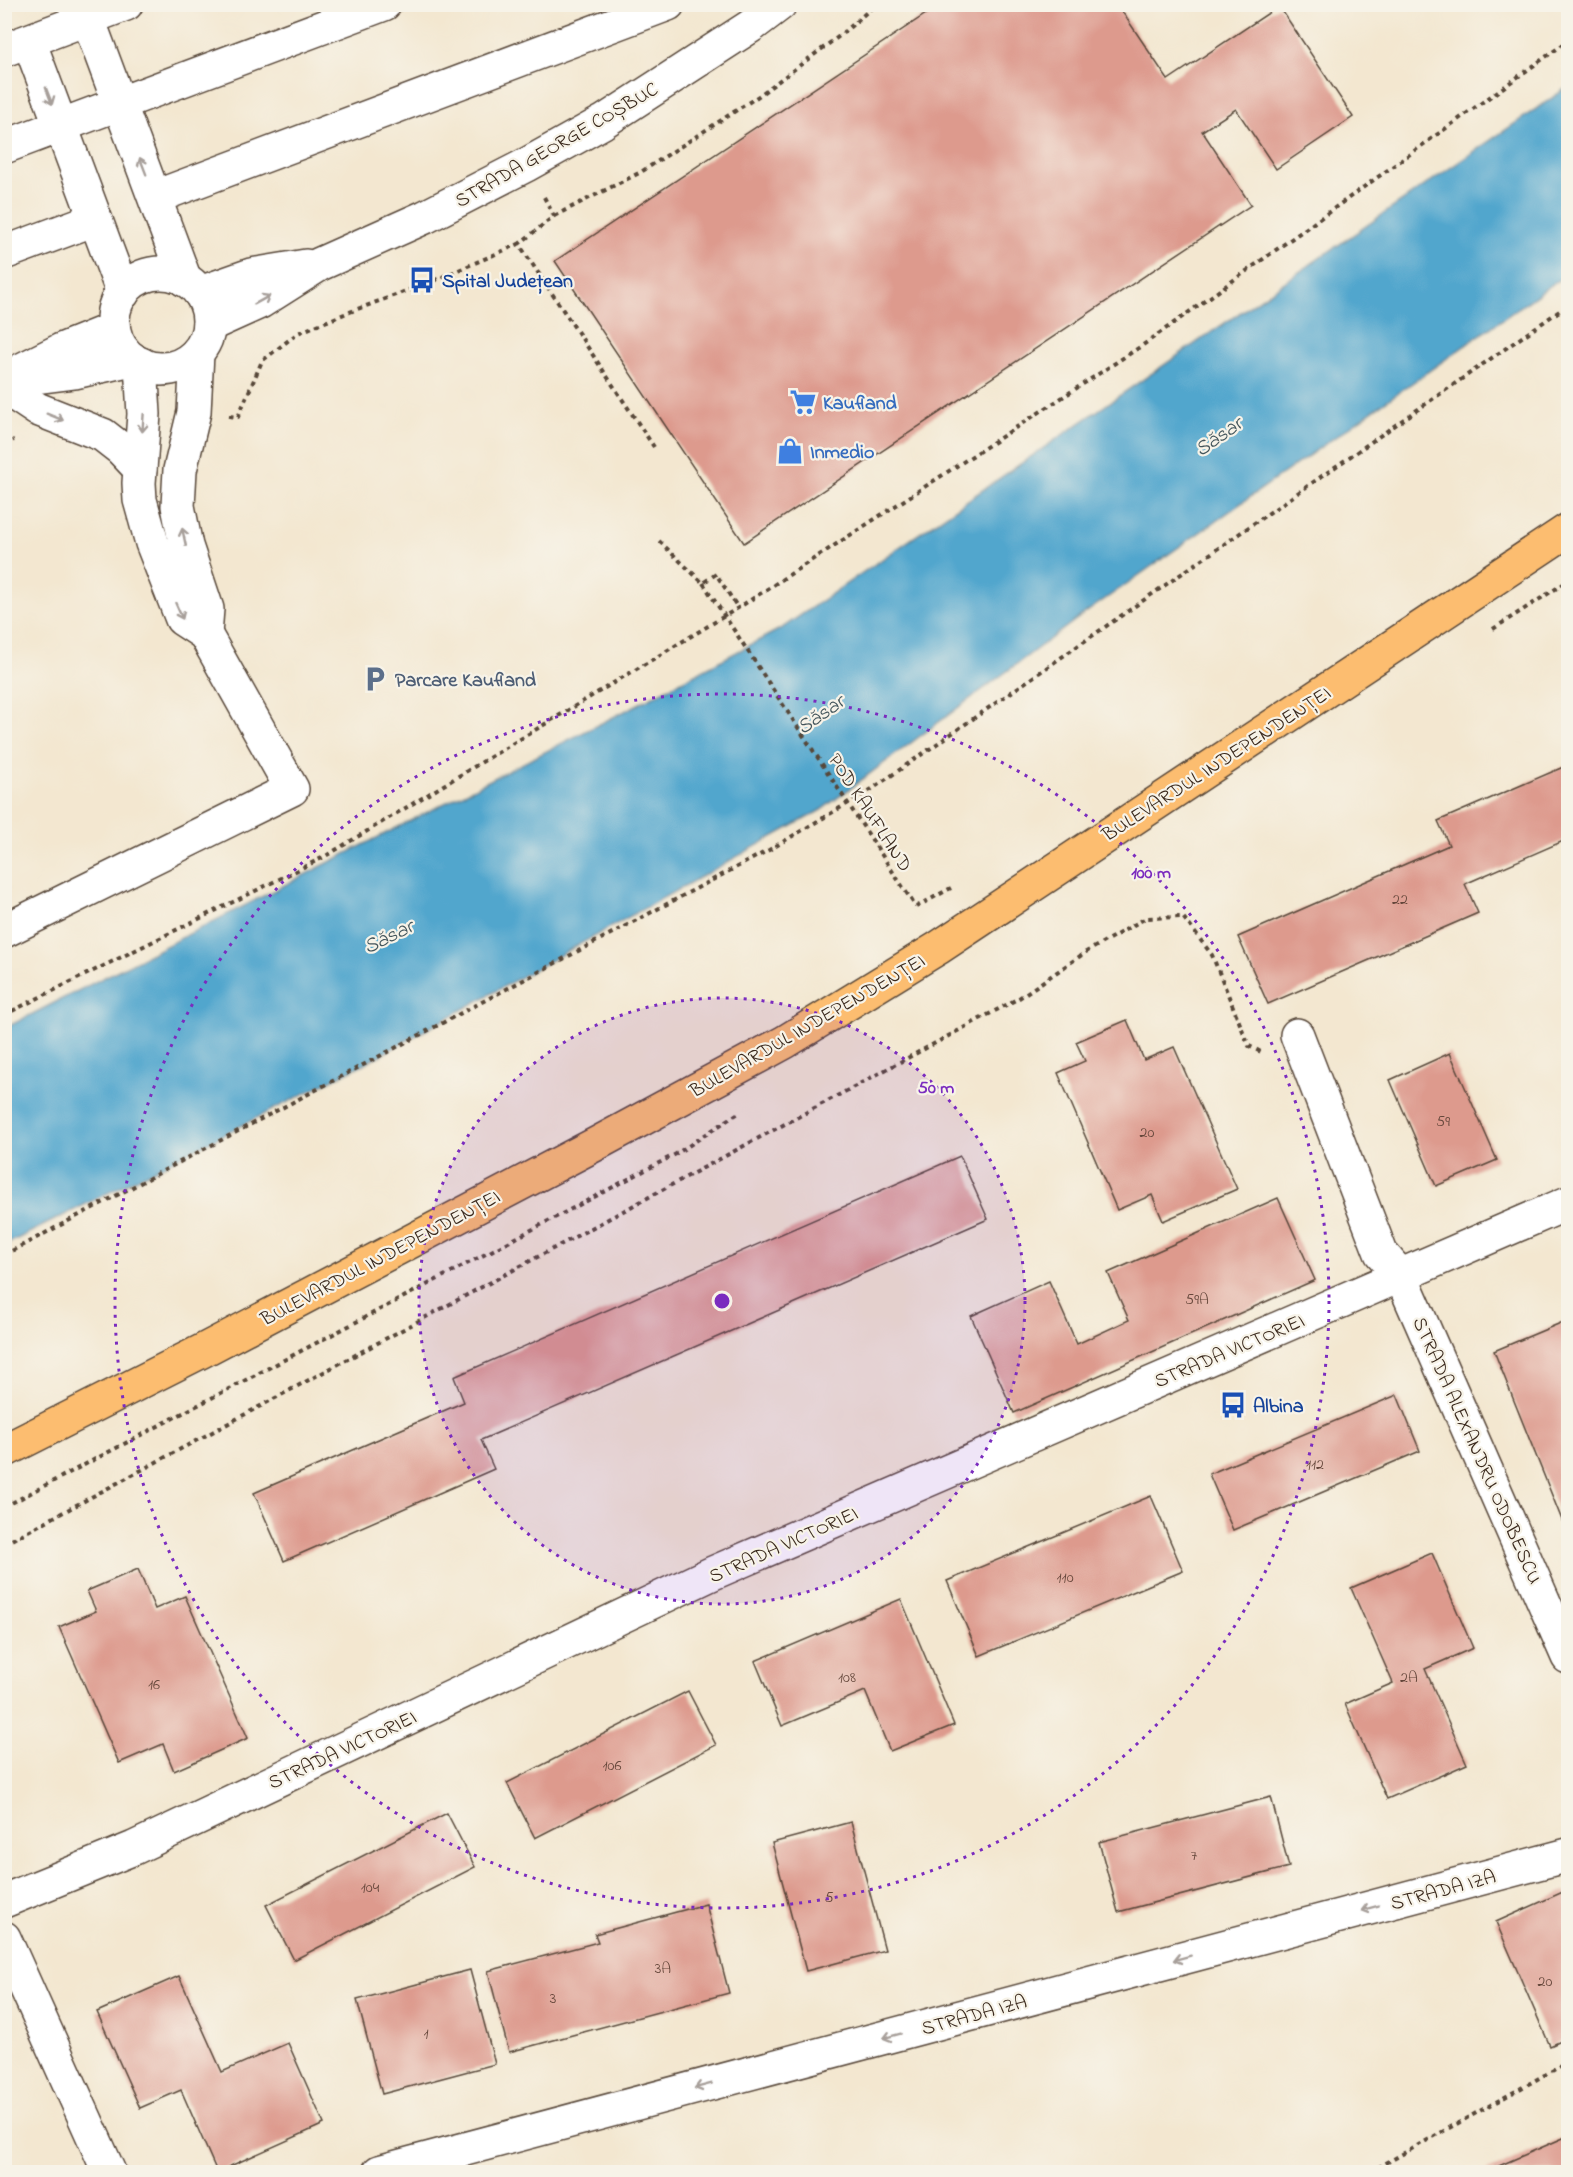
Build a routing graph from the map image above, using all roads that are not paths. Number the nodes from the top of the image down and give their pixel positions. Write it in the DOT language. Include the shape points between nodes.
graph roads {
  1 [pos="126,4"];
  2 [pos="384,4"];
  3 [pos="668,4"];
  4 [pos="780,4"];
  5 [pos="88,19"];
  6 [pos="17,45"];
  7 [pos="119,103"];
  8 [pos="61,126"];
  9 [pos="4,147"];
  10 [pos="154,197"];
  11 [pos="95,219"];
  12 [pos="4,253"];
  13 [pos="320,264"];
  14 [pos="193,287"];
  15 [pos="123,293"];
  16 [pos="113,329"];
  17 [pos="203,339"];
  18 [pos="136,362"];
  19 [pos="4,379"];
  20 [pos="4,387"];
  21 [pos="140,469"];
  22 [pos="1569,530"];
  23 [pos="205,634"];
  24 [pos="4,931"];
  25 [pos="1297,1035"];
  26 [pos="1569,1203"];
  27 [pos="1401,1276"];
  28 [pos="4,1451"];
  29 [pos="1569,1657"];
  30 [pos="1569,1855"];
  31 [pos="4,1900"];
  32 [pos="4,1938"];
  33 [pos="109,2172"];
  34 [pos="379,2172"];
  1 -- 5 [label="street"];
  2 -- 7 [label="street"];
  3 -- 10 [label="street"];
  4 -- 13 [label="street, STRADA GEORGE COȘBUC" via="603,122 425,217"];
  5 -- 6 [label="street"];
  5 -- 7 [label="street"];
  6 -- 8 [label="street, one-way"];
  7 -- 8 [label="street"];
  10 -- 7 [label="street, one-way"];
  8 -- 9 [label="street"];
  8 -- 11 [label="street"];
  10 -- 14 [label="street"];
  11 -- 12 [label="street"];
  11 -- 15 [label="street"];
  13 -- 14 [label="street, STRADA GEORGE COȘBUC"];
  17 -- 13 [label="street, STRADA GEORGE COȘBUC, one-way"];
  14 -- 15 [label="street" via="171,274 155,274 140,279"];
  14 -- 17 [label="street" via="206,303"];
  15 -- 16 [label="street" via="114,314"];
  16 -- 18 [label="street" via="123,351"];
  16 -- 19 [label="street, STRADA GEORGE COȘBUC"];
  17 -- 18 [label="street, STRADA GEORGE COȘBUC" via="188,361 165,369"];
  23 -- 17 [label="street, one-way" via="207,609 186,546 178,506 180,470 194,412"];
  18 -- 19 [label="street, STRADA GEORGE COȘBUC"];
  18 -- 21 [label="street, one-way" via="144,414"];
  20 -- 21 [label="street, one-way" via="37,409 103,435"];
  21 -- 23 [label="street, one-way" via="140,500 177,609 182,620"];
  22 -- 28 [label="main road, BULEVARDUL INDEPENDENȚEI" via="939,948 785,1042 223,1340"];
  23 -- 24 [label="street" via="291,789"];
  25 -- 27 [label="street, STRADA ALEXANDRU ODOBESCU" via="1381,1253"];
  26 -- 27 [label="street, STRADA VICTORIEI"];
  27 -- 29 [label="street, STRADA ALEXANDRU ODOBESCU"];
  27 -- 31 [label="street, STRADA VICTORIEI" via="713,1573 134,1848"];
  30 -- 34 [label="street, STRADA IZA, one-way"];
  32 -- 33 [label="street"];
}
